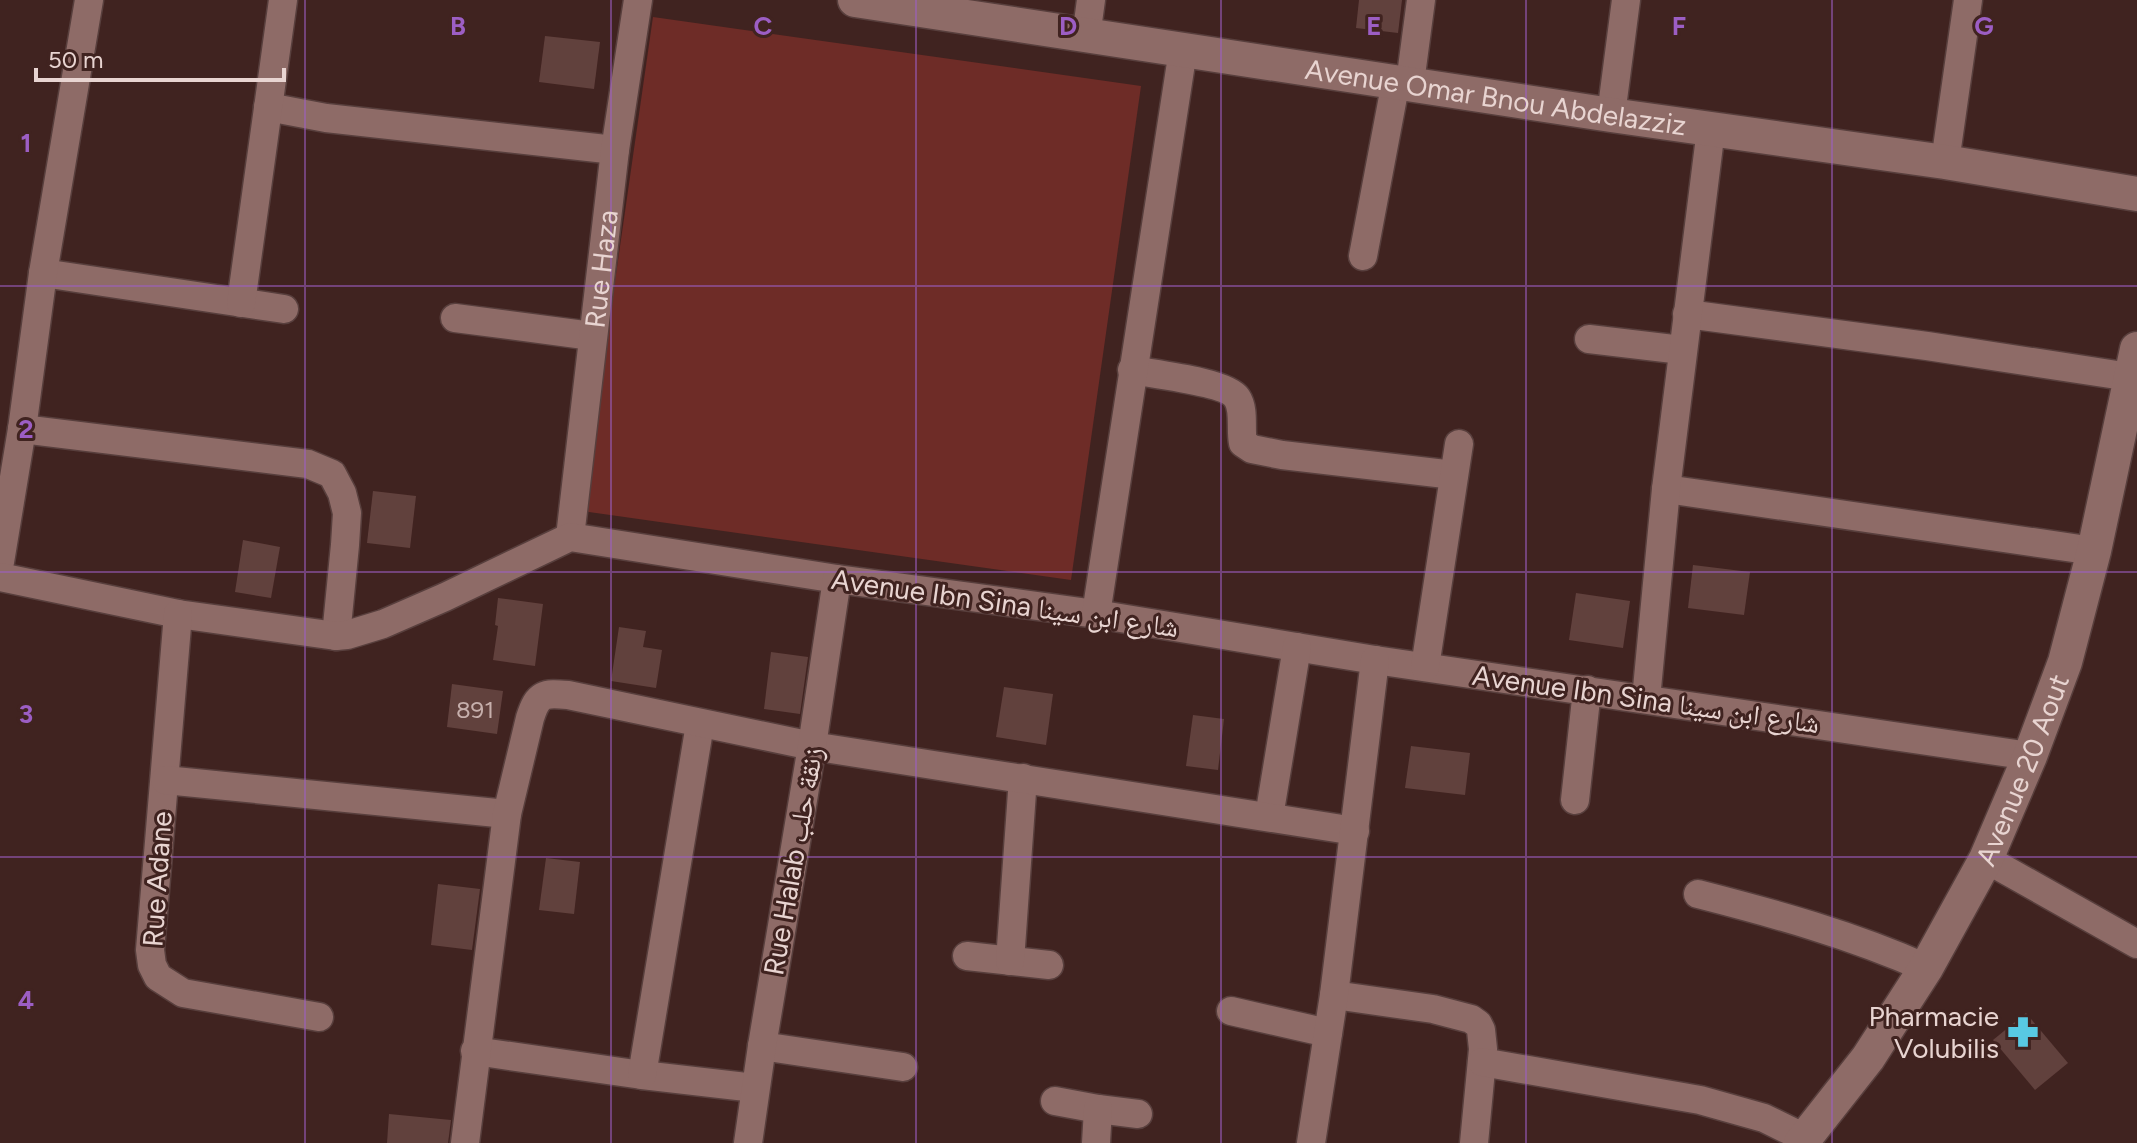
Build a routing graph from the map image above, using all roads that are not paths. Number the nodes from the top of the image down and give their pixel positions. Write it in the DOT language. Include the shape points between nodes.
graph roads {
  1 [pos="89,0"];
  2 [pos="283,0"];
  3 [pos="638,0"];
  4 [pos="855,0"];
  5 [pos="1091,0"];
  6 [pos="1421,0"];
  7 [pos="1626,0"];
  8 [pos="1968,0"];
  9 [pos="929,6"];
  10 [pos="1086,37"];
  11 [pos="1183,50"];
  12 [pos="1403,82"];
  13 [pos="268,107"];
  14 [pos="1611,115"];
  15 [pos="1711,129"];
  16 [pos="615,150"];
  17 [pos="1945,162"];
  18 [pos="2137,194"];
  19 [pos="1363,256"];
  20 [pos="43,273"];
  21 [pos="241,303"];
  22 [pos="284,309"];
  23 [pos="1687,314"];
  24 [pos="455,318"];
  25 [pos="592,336"];
  26 [pos="1589,339"];
  27 [pos="1682,350"];
  28 [pos="2134,363"];
  29 [pos="1132,370"];
  30 [pos="2129,427"];
  31 [pos="22,429"];
  32 [pos="1459,444"];
  33 [pos="1454,475"];
  34 [pos="1666,489"];
  35 [pos="570,537"];
  36 [pos="2094,551"];
  37 [pos="0,562"];
  38 [pos="0,577"];
  39 [pos="837,579"];
  40 [pos="178,614"];
  41 [pos="1096,614"];
  42 [pos="336,636"];
  43 [pos="1297,647"];
  44 [pos="1375,660"];
  45 [pos="1425,667"];
  46 [pos="1587,690"];
  47 [pos="1646,699"];
  48 [pos="700,724"];
  49 [pos="812,746"];
  50 [pos="2030,756"];
  51 [pos="1023,778"];
  52 [pos="165,780"];
  53 [pos="1575,800"];
  54 [pos="507,814"];
  55 [pos="1269,817"];
  56 [pos="1355,831"];
  57 [pos="1986,859"];
  58 [pos="1698,894"];
  59 [pos="2137,944"];
  60 [pos="967,956"];
  61 [pos="1010,961"];
  62 [pos="1049,965"];
  63 [pos="1926,968"];
  64 [pos="1334,995"];
  65 [pos="1231,1011"];
  66 [pos="319,1017"];
  67 [pos="1328,1033"];
  68 [pos="762,1046"];
  69 [pos="475,1051"];
  70 [pos="1482,1062"];
  71 [pos="903,1067"];
  72 [pos="642,1075"];
  73 [pos="755,1088"];
  74 [pos="1055,1101"];
  75 [pos="1098,1109"];
  76 [pos="1138,1114"];
  77 [pos="1803,1140"];
  78 [pos="465,1143"];
  79 [pos="748,1143"];
  80 [pos="1096,1143"];
  81 [pos="1311,1143"];
  82 [pos="1474,1143"];
  1 -- 20 [label="street"];
  2 -- 13 [label="street"];
  3 -- 16 [label="street, Rue Haza"];
  4 -- 9 [label="street, Avenue Omar Bnou Abdelazziz"];
  5 -- 10 [label="street"];
  6 -- 12 [label="street"];
  7 -- 14 [label="street"];
  8 -- 17 [label="street"];
  9 -- 10 [label="street, Avenue Omar Bnou Abdelazziz"];
  10 -- 11 [label="street, Avenue Omar Bnou Abdelazziz"];
  11 -- 12 [label="street, Avenue Omar Bnou Abdelazziz"];
  11 -- 29 [label="street"];
  12 -- 14 [label="street, Avenue Omar Bnou Abdelazziz"];
  12 -- 19 [label="street"];
  13 -- 16 [label="street"];
  13 -- 21 [label="street"];
  14 -- 15 [label="street, Avenue Omar Bnou Abdelazziz"];
  15 -- 17 [label="street, Avenue Omar Bnou Abdelazziz"];
  15 -- 23 [label="street"];
  16 -- 25 [label="street, Rue Haza"];
  17 -- 18 [label="street, Avenue Omar Bnou Abdelazziz"];
  20 -- 21 [label="street"];
  20 -- 31 [label="street"];
  21 -- 22 [label="street"];
  23 -- 27 [label="street"];
  23 -- 28 [label="street" via="1927,346"];
  24 -- 25 [label="street"];
  25 -- 35 [label="street, Rue Haza"];
  26 -- 27 [label="street"];
  27 -- 34 [label="street"];
  28 -- 30 [label="street, Avenue 20 Aout"];
  29 -- 33 [label="street" via="1230,392 1240,404 1243,443 1252,449"];
  29 -- 41 [label="street"];
  30 -- 36 [label="street, Avenue 20 Aout"];
  31 -- 37 [label="street"];
  31 -- 42 [label="street" via="308,464 332,474 347,513"];
  32 -- 33 [label="street"];
  33 -- 45 [label="street"];
  34 -- 36 [label="street"];
  34 -- 47 [label="street"];
  35 -- 39 [label="street, Avenue Ibn Sina شارع ابن سينا"];
  35 -- 42 [label="street" via="383,624"];
  36 -- 50 [label="street, Avenue 20 Aout" via="2065,662"];
  38 -- 40 [label="street"];
  39 -- 41 [label="street, Avenue Ibn Sina شارع ابن سينا"];
  39 -- 49 [label="street, Rue Halab زنقة حلب"];
  40 -- 42 [label="street"];
  40 -- 52 [label="street, Rue Adane"];
  41 -- 43 [label="street, Avenue Ibn Sina شارع ابن سينا"];
  43 -- 44 [label="street, Avenue Ibn Sina شارع ابن سينا"];
  43 -- 55 [label="street"];
  44 -- 45 [label="street, Avenue Ibn Sina شارع ابن سينا"];
  44 -- 56 [label="street"];
  45 -- 46 [label="street, Avenue Ibn Sina شارع ابن سينا"];
  46 -- 47 [label="street, Avenue Ibn Sina شارع ابن سينا"];
  46 -- 53 [label="street"];
  47 -- 50 [label="street, Avenue Ibn Sina شارع ابن سينا"];
  48 -- 49 [label="street"];
  48 -- 54 [label="street" via="568,695 540,697"];
  48 -- 72 [label="street"];
  49 -- 51 [label="street"];
  49 -- 68 [label="street, Rue Halab زنقة حلب"];
  50 -- 57 [label="street, Avenue 20 Aout"];
  51 -- 55 [label="street"];
  51 -- 61 [label="street"];
  52 -- 54 [label="street"];
  52 -- 66 [label="street, Rue Adane" via="150,950 158,977 183,993"];
  54 -- 69 [label="street"];
  55 -- 56 [label="street"];
  56 -- 64 [label="street"];
  57 -- 59 [label="street"];
  57 -- 63 [label="street, Avenue 20 Aout"];
  58 -- 63 [label="street" via="1832,931"];
  60 -- 61 [label="street"];
  61 -- 62 [label="street"];
  63 -- 77 [label="street, Avenue 20 Aout" via="1868,1058"];
  64 -- 67 [label="street"];
  64 -- 70 [label="street" via="1471,1019 1481,1030"];
  65 -- 67 [label="street"];
  67 -- 81 [label="street"];
  68 -- 71 [label="street"];
  68 -- 73 [label="street, Rue Halab زنقة حلب"];
  69 -- 72 [label="street"];
  69 -- 78 [label="street"];
  70 -- 77 [label="street" via="1700,1100 1764,1118"];
  70 -- 82 [label="street"];
  72 -- 73 [label="street"];
  73 -- 79 [label="street, Rue Halab زنقة حلب"];
  74 -- 75 [label="street"];
  75 -- 76 [label="street"];
  75 -- 80 [label="street"];
}
